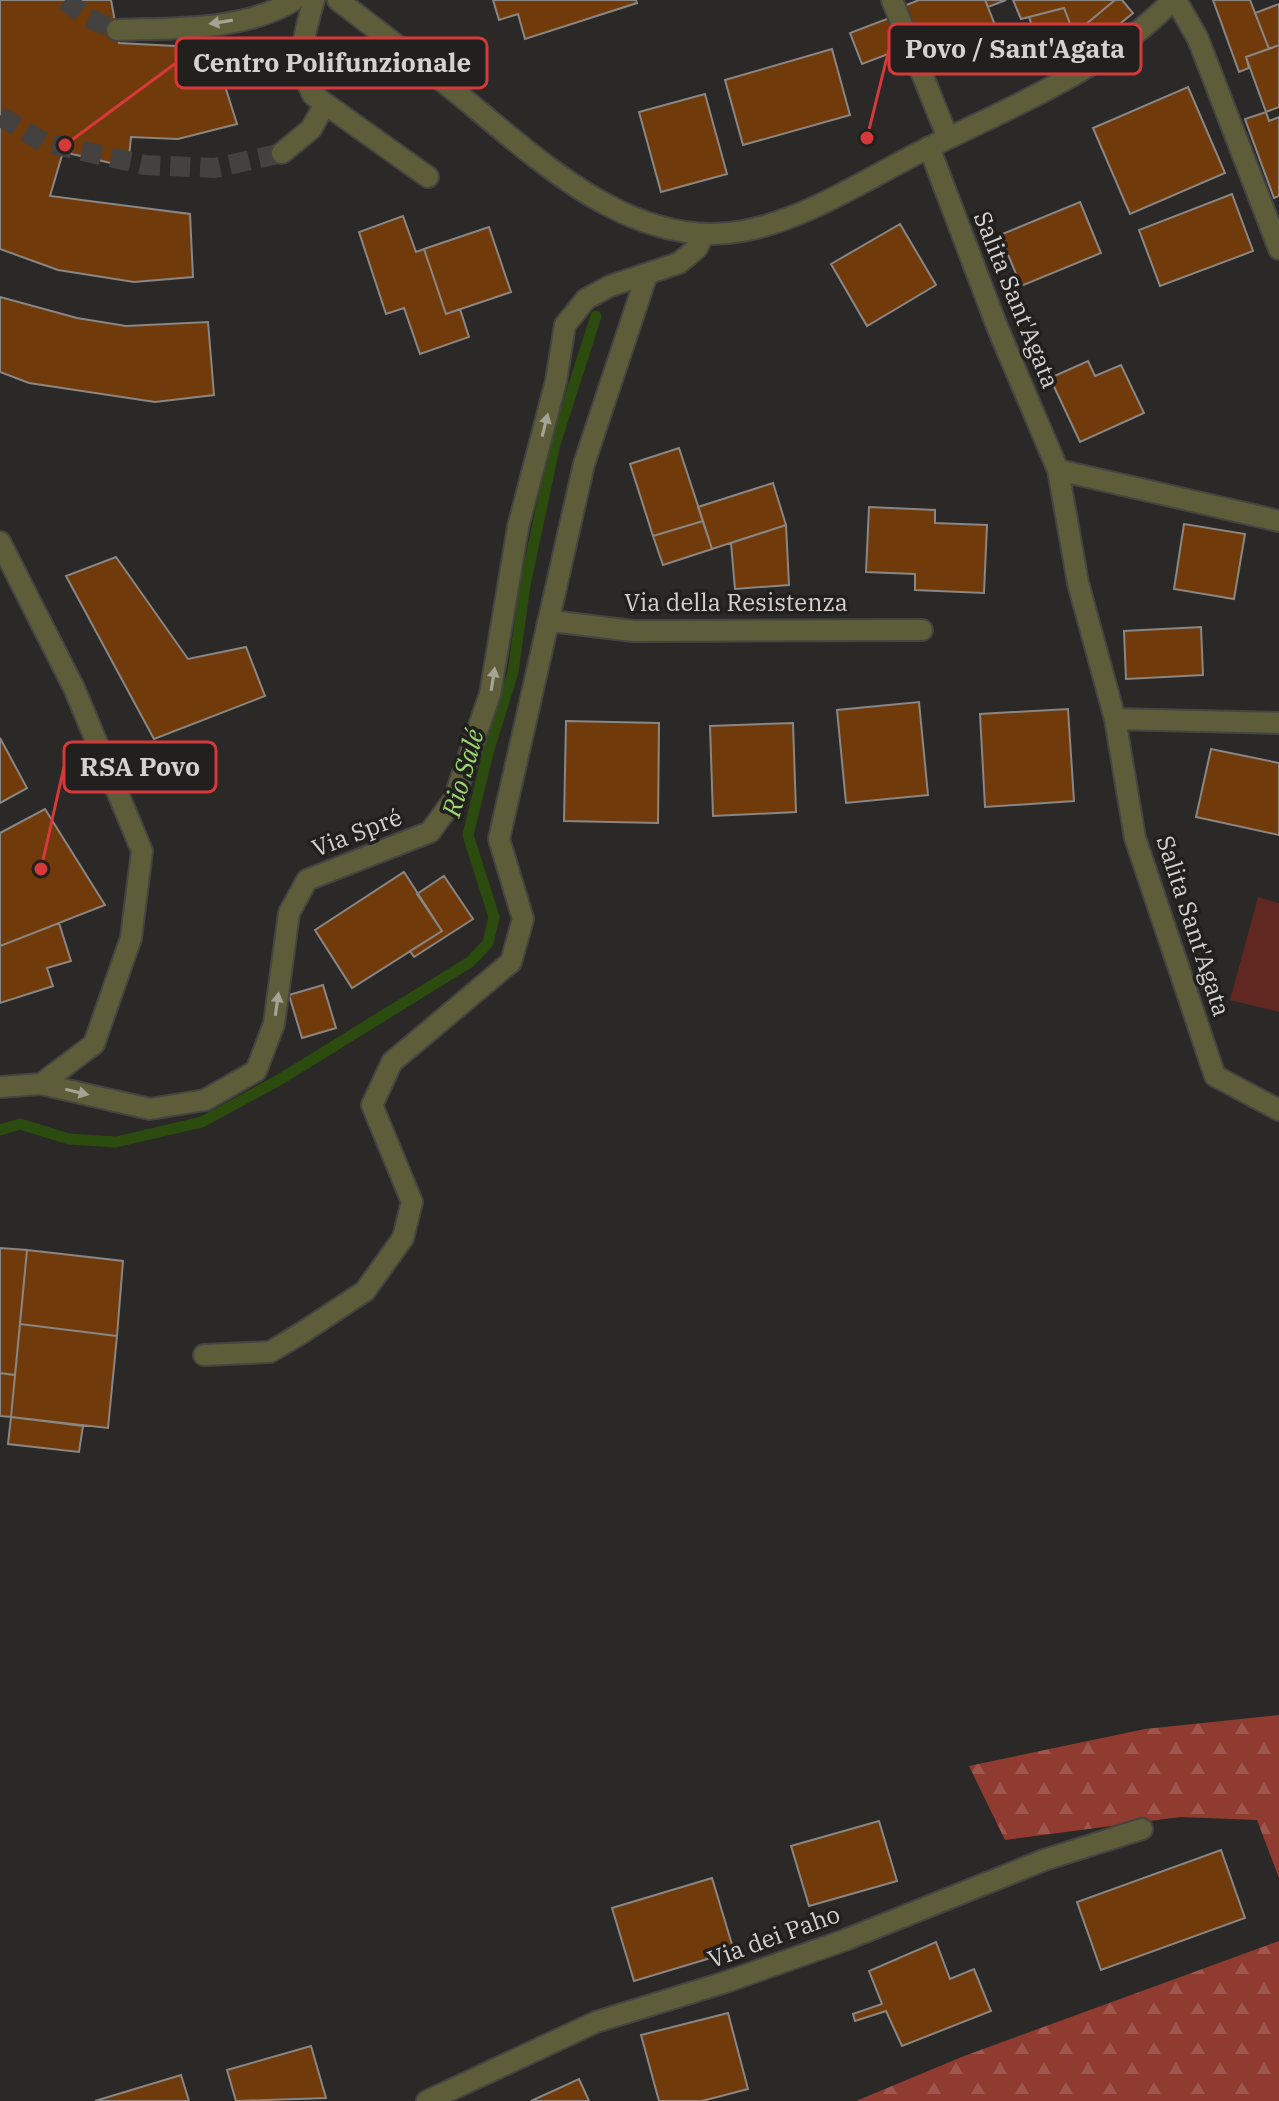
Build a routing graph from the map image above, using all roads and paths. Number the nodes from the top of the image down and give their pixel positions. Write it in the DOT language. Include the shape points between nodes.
graph roads {
  1 [pos="294,0"];
  2 [pos="314,0"];
  3 [pos="338,0"];
  4 [pos="892,0"];
  5 [pos="1164,3"];
  6 [pos="117,30"];
  7 [pos="324,106"];
  8 [pos="939,142"];
  9 [pos="282,153"];
  10 [pos="428,177"];
  11 [pos="704,234"];
  12 [pos="1279,249"];
  13 [pos="647,274"];
  14 [pos="1058,470"];
  15 [pos="1279,521"];
  16 [pos="0,542"];
  17 [pos="551,621"];
  18 [pos="922,630"];
  19 [pos="1115,719"];
  20 [pos="1279,723"];
  21 [pos="41,1084"];
  22 [pos="0,1087"];
  23 [pos="1279,1110"];
  24 [pos="204,1355"];
  25 [pos="1142,1829"];
  26 [pos="427,2101"];
  1 -- 6 [label="street, one-way" via="273,14"];
  2 -- 7 [label="street" via="301,60 308,86"];
  3 -- 11 [label="street" via="591,196 632,217"];
  4 -- 8 [label="street, Salita Sant'Agata"];
  5 -- 8 [label="street" via="1122,46 1079,75"];
  5 -- 12 [label="street" via="1198,39"];
  7 -- 9 [label="street" via="311,129"];
  7 -- 10 [label="street"];
  8 -- 11 [label="street" via="769,224"];
  8 -- 14 [label="street, Salita Sant'Agata" via="998,329"];
  11 -- 13 [label="street, Via Spré" via="679,263"];
  13 -- 17 [label="street" via="584,464"];
  21 -- 13 [label="street, Via Spré, one-way" via="150,1109 205,1100 256,1071 274,1024 289,913 307,880 430,832 454,799 490,694 518,527 565,325 586,299"];
  14 -- 15 [label="street"];
  14 -- 19 [label="street, Salita Sant'Agata" via="1078,583"];
  16 -- 21 [label="street" via="74,688 142,851 131,938 94,1044"];
  17 -- 18 [label="street, Via della Resistenza" via="633,631"];
  17 -- 24 [label="street" via="499,839 523,919 511,962 392,1062 372,1105 412,1202 403,1238 365,1291 270,1352"];
  19 -- 20 [label="street"];
  19 -- 23 [label="street, Salita Sant'Agata" via="1135,838 1215,1076"];
  21 -- 22 [label="street, Via Spré"];
  25 -- 26 [label="street, Via dei Paho" via="1044,1860 756,1972 596,2022"];
}
